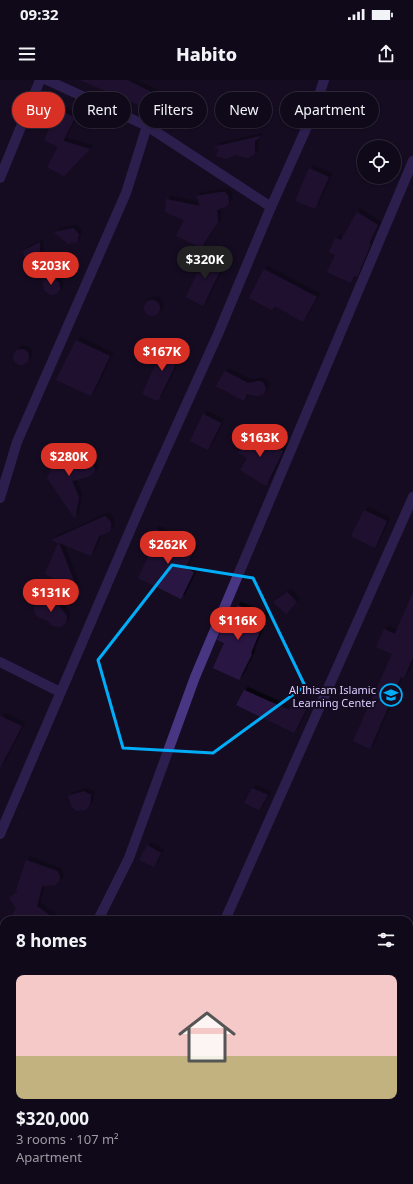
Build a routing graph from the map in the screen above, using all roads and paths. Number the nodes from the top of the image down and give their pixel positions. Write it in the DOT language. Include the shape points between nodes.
graph roads {
  1 [pos="40,80"];
  2 [pos="47,80"];
  3 [pos="324,80"];
  4 [pos="139,122"];
  5 [pos="146,128"];
  6 [pos="150,128"];
  7 [pos="413,161"];
  8 [pos="0,178"];
  9 [pos="271,207"];
  10 [pos="0,498"];
  11 [pos="413,498"];
  12 [pos="0,662"];
  13 [pos="60,692"];
  14 [pos="0,834"];
  15 [pos="100,916"];
  16 [pos="227,916"];
  1 -- 8 [label="street"];
  2 -- 4 [label="street"];
  3 -- 9 [label="street" via="314,111"];
  5 -- 10 [label="street" via="126,193 17,442"];
  6 -- 9 [label="street"];
  7 -- 15 [label="street" via="195,677 129,858"];
  9 -- 13 [label="street" via="218,334"];
  11 -- 16 [label="street"];
  12 -- 13 [label="street"];
  13 -- 14 [label="street"];
}
